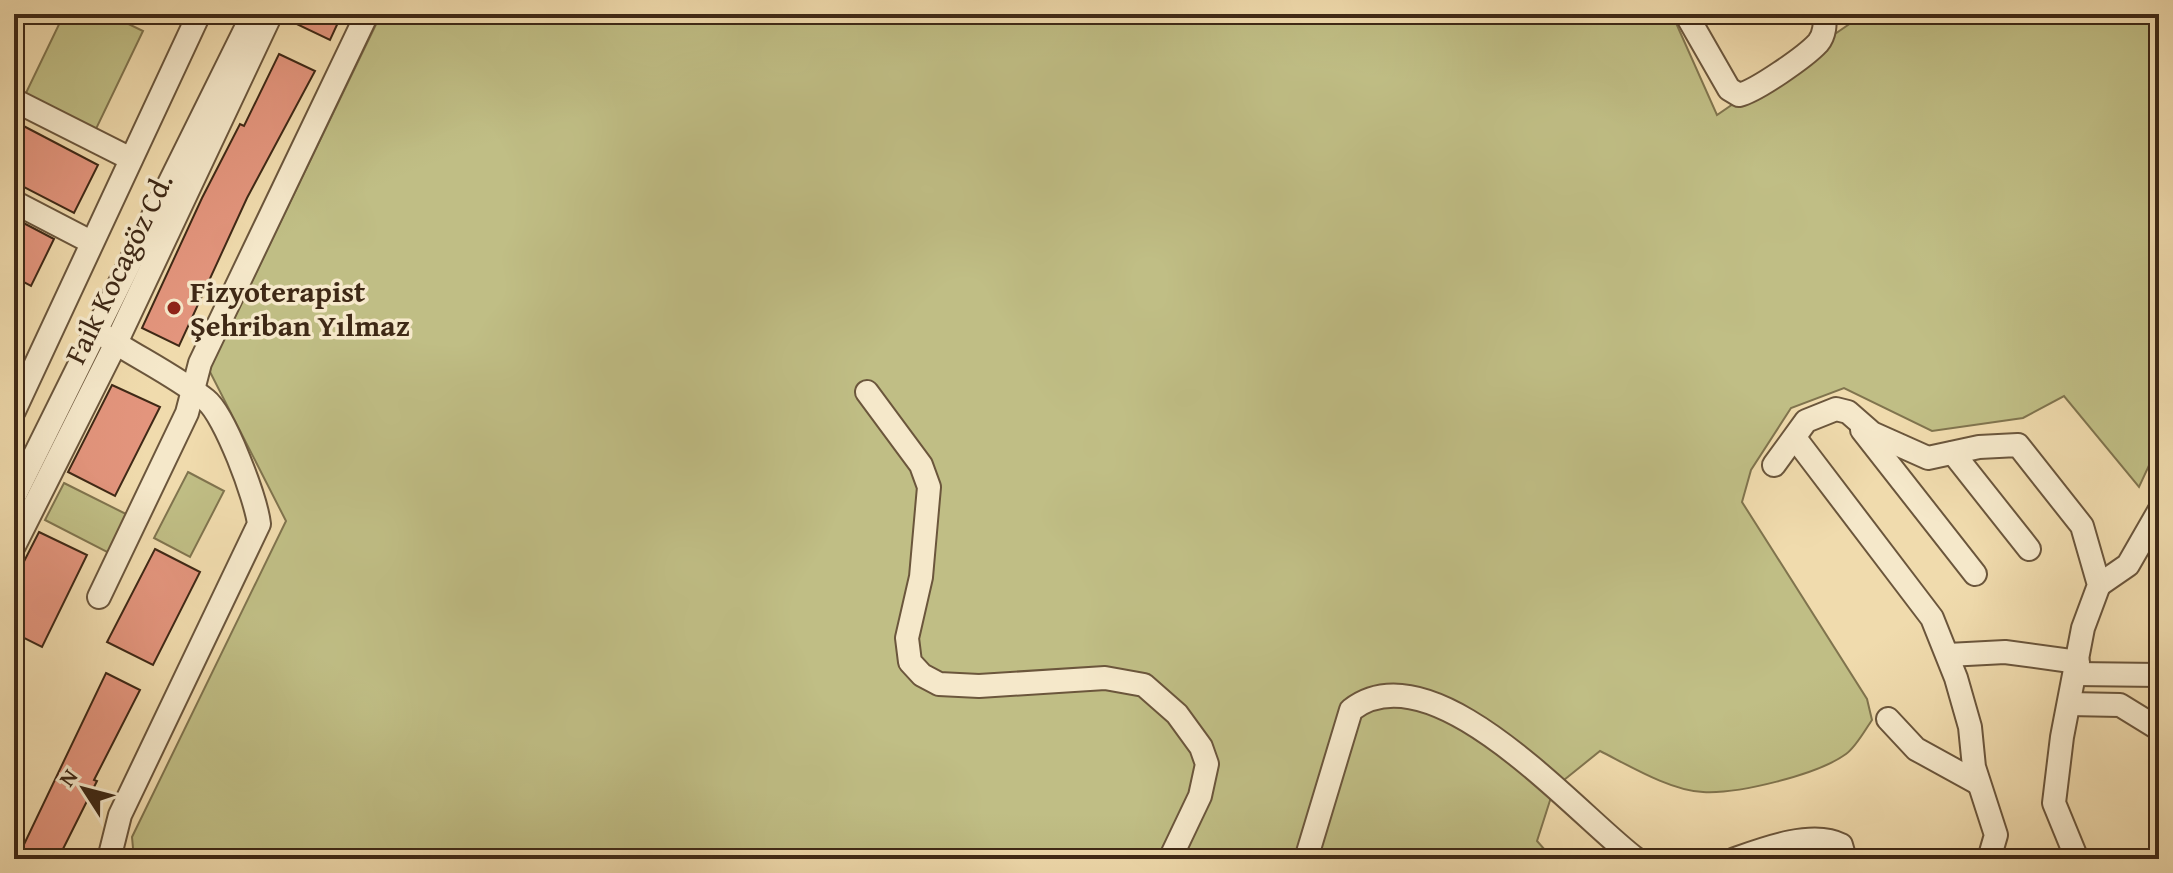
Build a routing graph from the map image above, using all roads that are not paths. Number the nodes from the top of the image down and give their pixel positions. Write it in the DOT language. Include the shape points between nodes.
graph roads {
  1 [pos="199,14"];
  2 [pos="253,14"];
  3 [pos="271,14"];
  4 [pos="367,14"];
  5 [pos="1686,14"];
  6 [pos="1824,16"];
  7 [pos="14,100"];
  8 [pos="131,159"];
  9 [pos="14,202"];
  10 [pos="91,242"];
  11 [pos="97,331"];
  12 [pos="116,343"];
  13 [pos="193,392"];
  14 [pos="867,392"];
  15 [pos="14,411"];
  16 [pos="1848,412"];
  17 [pos="1795,438"];
  18 [pos="1953,453"];
  19 [pos="1774,465"];
  20 [pos="14,497"];
  21 [pos="2159,511"];
  22 [pos="14,546"];
  23 [pos="2029,549"];
  24 [pos="1975,574"];
  25 [pos="2099,585"];
  26 [pos="99,597"];
  27 [pos="1948,655"];
  28 [pos="2077,668"];
  29 [pos="2159,675"];
  30 [pos="2069,704"];
  31 [pos="1888,719"];
  32 [pos="2159,729"];
  33 [pos="1978,783"];
  34 [pos="109,859"];
  35 [pos="1170,859"];
  36 [pos="1306,859"];
  37 [pos="1636,859"];
  38 [pos="1735,859"];
  39 [pos="1845,859"];
  40 [pos="1989,859"];
  41 [pos="2077,859"];
  1 -- 8 [label="street"];
  2 -- 11 [label="street"];
  3 -- 12 [label="street, Faik Kocagöz Cd."];
  4 -- 13 [label="street" via="200,363"];
  5 -- 6 [label="street" via="1729,89 1739,95 1818,43"];
  7 -- 8 [label="street"];
  8 -- 10 [label="street"];
  9 -- 10 [label="street"];
  10 -- 15 [label="street"];
  11 -- 12 [label="street"];
  11 -- 20 [label="street"];
  12 -- 13 [label="street"];
  12 -- 22 [label="street, Faik Kocagöz Cd."];
  13 -- 26 [label="street"];
  13 -- 34 [label="street" via="209,402 235,452 259,524 120,815"];
  14 -- 35 [label="street" via="921,465 929,487 921,577 907,638 910,662 939,684 1105,678 1144,685 1177,714 1207,764 1200,796"];
  16 -- 17 [label="street" via="1836,409 1806,421"];
  16 -- 18 [label="street" via="1872,433 1928,458"];
  16 -- 24 [label="street"];
  17 -- 19 [label="street"];
  17 -- 27 [label="street" via="1932,618"];
  18 -- 23 [label="street"];
  18 -- 25 [label="street" via="2018,445 2082,526"];
  21 -- 25 [label="street" via="2128,565"];
  25 -- 28 [label="street" via="2083,628"];
  27 -- 28 [label="street" via="2005,652"];
  27 -- 33 [label="street" via="1970,727"];
  28 -- 29 [label="street"];
  28 -- 30 [label="street"];
  30 -- 32 [label="street" via="2120,705"];
  30 -- 41 [label="street" via="2054,803"];
  31 -- 33 [label="street" via="1916,749"];
  33 -- 40 [label="street" via="1996,835"];
  36 -- 37 [label="street" via="1351,710 1368,697 1389,693 1470,721 1524,760"];
  38 -- 39 [label="street" via="1800,841 1833,841 1841,845"];
}
